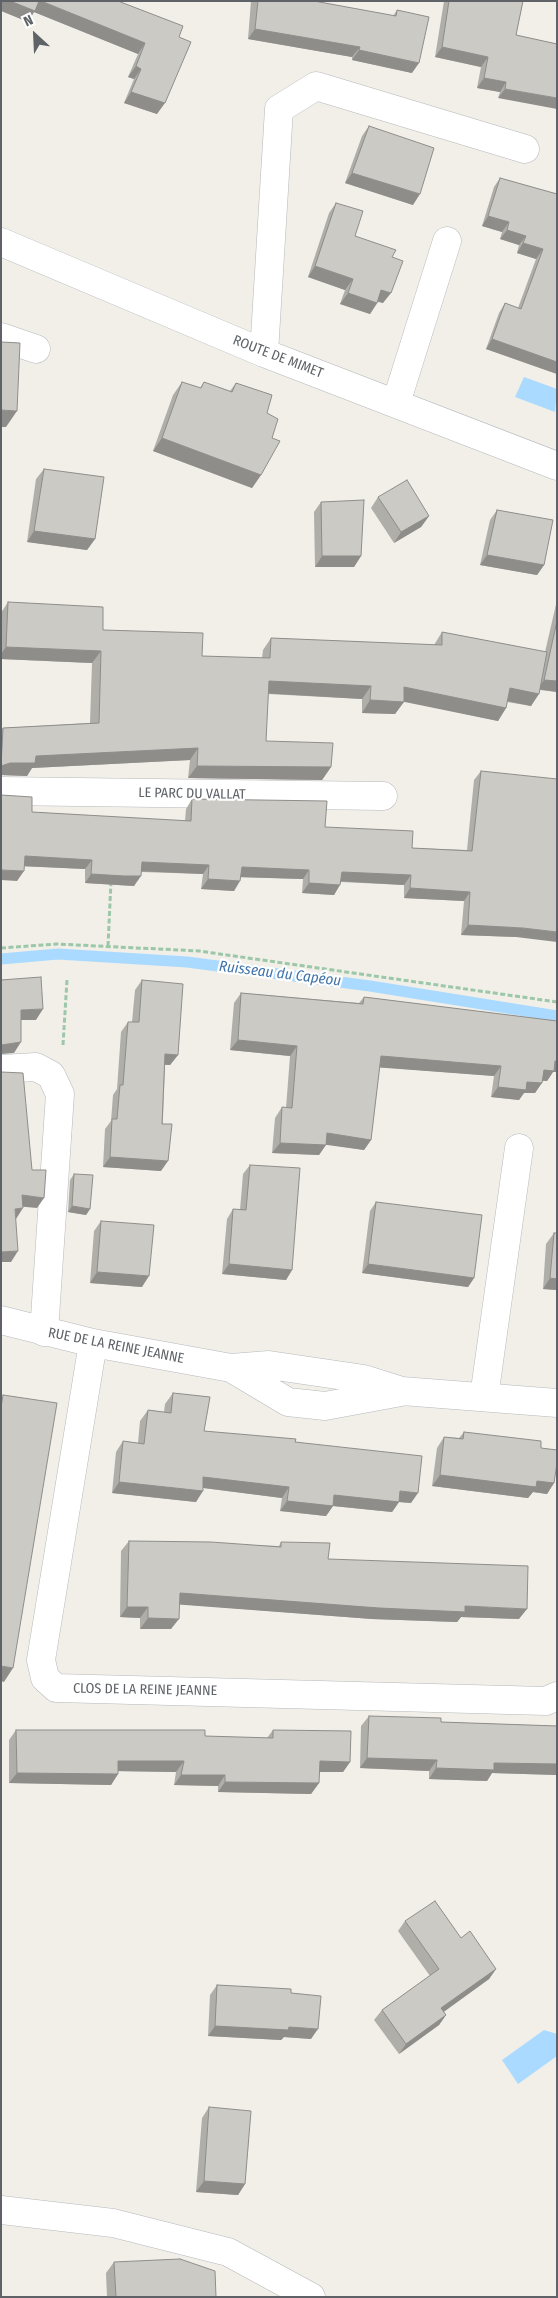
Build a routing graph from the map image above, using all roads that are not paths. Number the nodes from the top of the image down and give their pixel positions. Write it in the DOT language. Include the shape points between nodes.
graph roads {
  1 [pos="526,149"];
  2 [pos="447,241"];
  3 [pos="1,242"];
  4 [pos="1,337"];
  5 [pos="36,349"];
  6 [pos="264,353"];
  7 [pos="396,403"];
  8 [pos="557,466"];
  9 [pos="1,791"];
  10 [pos="383,796"];
  11 [pos="1,1069"];
  12 [pos="518,1148"];
  13 [pos="1,1320"];
  14 [pos="44,1332"];
  15 [pos="93,1343"];
  16 [pos="484,1397"];
  17 [pos="557,1403"];
  18 [pos="557,1696"];
  19 [pos="2,2211"];
  20 [pos="311,2297"];
  1 -- 6 [label="street" via="316,86 279,109"];
  2 -- 7 [label="street"];
  3 -- 6 [label="street, ROUTE DE MIMET"];
  4 -- 5 [label="street"];
  6 -- 7 [label="street, ROUTE DE MIMET"];
  7 -- 8 [label="street, ROUTE DE MIMET"];
  9 -- 10 [label="street, LE PARC DU VALLAT"];
  11 -- 14 [label="street" via="36,1067 51,1075 60,1094"];
  12 -- 16 [label="street"];
  13 -- 14 [label="street, RUE DE LA REINE JEANNE"];
  14 -- 15 [label="street, RUE DE LA REINE JEANNE"];
  15 -- 16 [label="street, RUE DE LA REINE JEANNE" via="231,1368 288,1402 325,1406 402,1391"];
  15 -- 18 [label="street, CLOS DE LA REINE JEANNE" via="41,1660 45,1678 56,1688 546,1701"];
  16 -- 17 [label="street, RUE DE LA REINE JEANNE"];
  19 -- 20 [label="street" via="113,2223 228,2252"];
}
